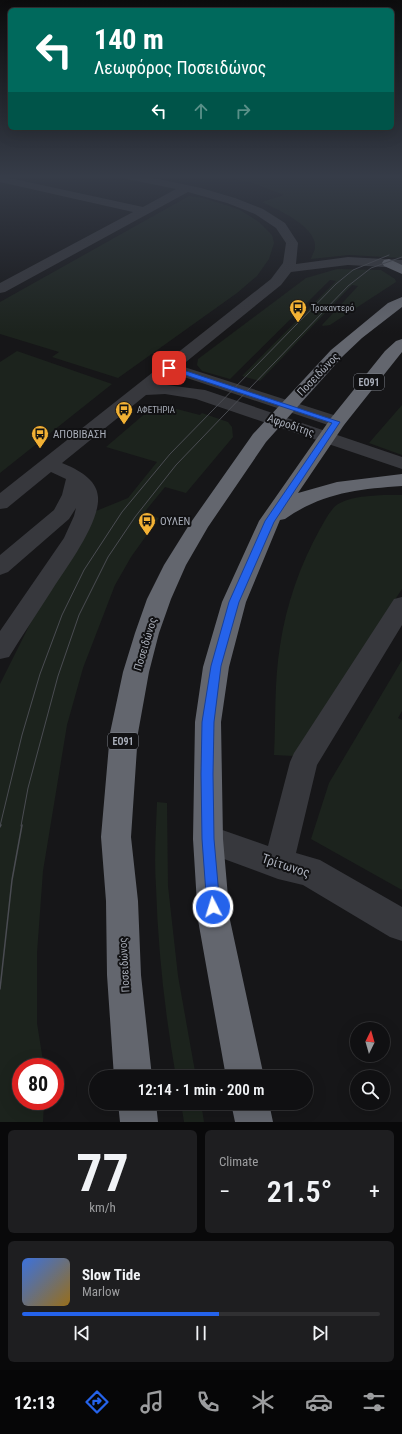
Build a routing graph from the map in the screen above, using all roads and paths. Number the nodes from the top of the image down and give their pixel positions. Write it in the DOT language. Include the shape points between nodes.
graph roads {
  1 [pos="112,228"];
  2 [pos="282,228"];
  3 [pos="395,264"];
  4 [pos="287,269"];
  5 [pos="402,270"];
  6 [pos="0,289"];
  7 [pos="402,300"];
  8 [pos="402,344"];
  9 [pos="169,368"];
  10 [pos="141,390"];
  11 [pos="275,421"];
  12 [pos="332,430"];
  13 [pos="402,463"];
  14 [pos="49,464"];
  15 [pos="76,477"];
  16 [pos="402,480"];
  17 [pos="0,503"];
  18 [pos="269,521"];
  19 [pos="0,567"];
  20 [pos="402,605"];
  21 [pos="0,650"];
  22 [pos="208,839"];
  23 [pos="278,864"];
  24 [pos="402,925"];
  25 [pos="132,1070"];
  26 [pos="244,1070"];
  27 [pos="138,1110"];
  28 [pos="251,1110"];
  29 [pos="140,1122"];
  30 [pos="254,1122"];
  1 -- 6 [label="street"];
  2 -- 4 [label="street" via="294,245 293,256"];
  3 -- 4 [label="street" via="336,262"];
  3 -- 5 [label="highway"];
  4 -- 9 [label="street" via="276,282"];
  7 -- 11 [label="highway, Ποσειδώνος / ΕΟ91" via="357,334"];
  8 -- 12 [label="highway, ΕΟ91" via="391,354"];
  9 -- 10 [label="street"];
  9 -- 11 [label="street, Αφροδίτης"];
  10 -- 11 [label="street, Αφροδίτης" via="165,389 188,392"];
  10 -- 14 [label="street"];
  11 -- 12 [label="street, Αφροδίτης"];
  11 -- 25 [label="highway, Ποσειδώνος / ΕΟ91" via="199,525 175,565 159,599 136,672 124,732 116,837"];
  12 -- 13 [label="street, Αφροδίτης"];
  12 -- 18 [label="highway, ΕΟ91"];
  14 -- 15 [label="street"];
  14 -- 17 [label="street"];
  15 -- 19 [label="street" via="72,495 62,514"];
  15 -- 21 [label="street" via="84,486 88,497 84,516 74,539"];
  16 -- 18 [label="highway" via="356,483 334,488 300,500"];
  18 -- 22 [label="highway, ΕΟ91" via="234,602 216,666 208,722"];
  20 -- 23 [label="street" via="304,762"];
  22 -- 23 [label="street, Τρίτωνος"];
  22 -- 26 [label="highway, ΕΟ91" via="214,920"];
  23 -- 24 [label="street, Τρίτωνος" via="309,872"];
  27 -- 29 [label="highway"];
  28 -- 30 [label="highway"];
}
